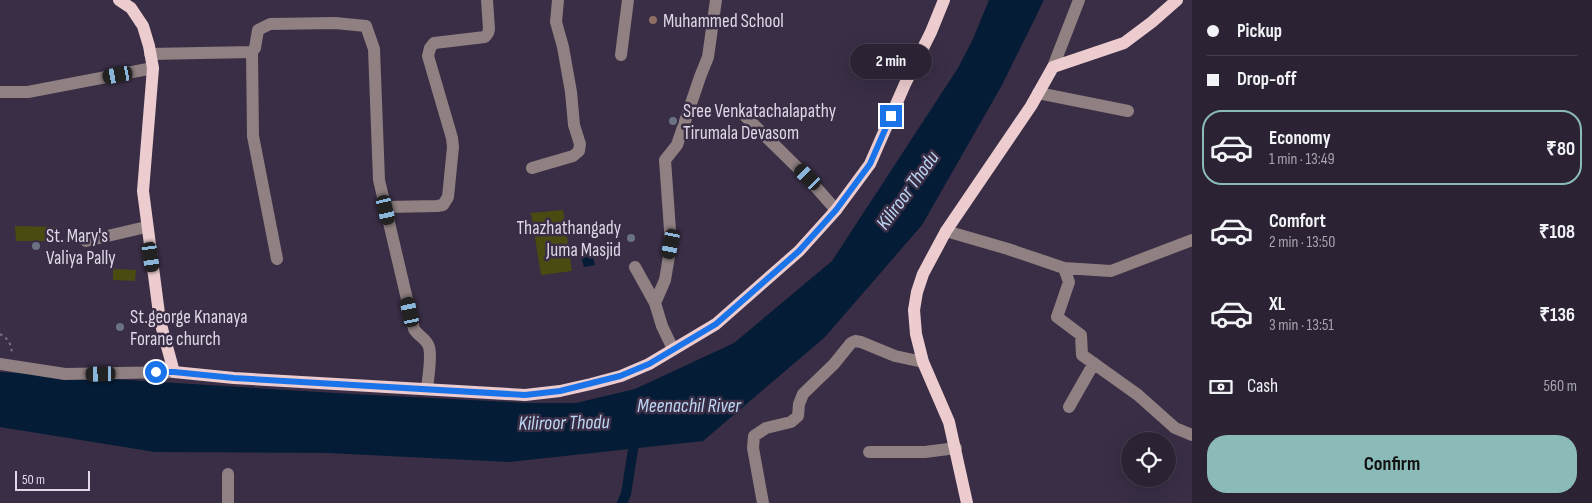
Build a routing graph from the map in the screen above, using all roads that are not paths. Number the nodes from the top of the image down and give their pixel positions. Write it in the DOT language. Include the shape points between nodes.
graph roads {
  1 [pos="119,0"];
  2 [pos="487,0"];
  3 [pos="558,0"];
  4 [pos="628,0"];
  5 [pos="716,0"];
  6 [pos="944,0"];
  7 [pos="1079,0"];
  8 [pos="1177,0"];
  9 [pos="252,52"];
  10 [pos="150,54"];
  11 [pos="621,55"];
  12 [pos="1053,67"];
  13 [pos="153,68"];
  14 [pos="0,92"];
  15 [pos="1038,94"];
  16 [pos="1128,111"];
  17 [pos="745,116"];
  18 [pos="532,168"];
  19 [pos="386,207"];
  20 [pos="836,210"];
  21 [pos="146,227"];
  22 [pos="946,231"];
  23 [pos="1192,240"];
  24 [pos="86,241"];
  25 [pos="276,259"];
  26 [pos="636,268"];
  27 [pos="1064,268"];
  28 [pos="655,303"];
  29 [pos="673,349"];
  30 [pos="923,362"];
  31 [pos="1094,364"];
  32 [pos="6,365"];
  33 [pos="174,372"];
  34 [pos="427,389"];
  35 [pos="1069,407"];
  36 [pos="1192,435"];
  37 [pos="956,448"];
  38 [pos="869,452"];
  39 [pos="228,474"];
  40 [pos="228,503"];
  41 [pos="763,503"];
  42 [pos="967,503"];
  1 -- 10 [label="main road" via="131,8 143,26"];
  2 -- 19 [label="street" via="489,29 485,37 434,43 428,56 452,138 448,197 443,205 437,206"];
  3 -- 18 [label="street" via="556,22 579,151 573,156"];
  4 -- 11 [label="street"];
  5 -- 28 [label="street" via="708,57 678,144 665,160 671,244 664,280"];
  6 -- 20 [label="main road" via="870,164"];
  7 -- 12 [label="street"];
  8 -- 12 [label="main road" via="1124,43"];
  9 -- 10 [label="street"];
  9 -- 19 [label="street" via="258,30 270,24 366,26 374,49 379,180"];
  9 -- 25 [label="street" via="253,136"];
  10 -- 13 [label="main road"];
  12 -- 15 [label="main road"];
  13 -- 14 [label="street" via="28,92"];
  13 -- 21 [label="main road" via="143,191"];
  15 -- 16 [label="street"];
  15 -- 22 [label="main road"];
  17 -- 20 [label="street" via="808,177"];
  19 -- 34 [label="street" via="414,329 429,347"];
  20 -- 29 [label="main road" via="799,251 716,324"];
  21 -- 24 [label="street"];
  21 -- 33 [label="main road" via="160,321"];
  22 -- 27 [label="street"];
  22 -- 30 [label="main road" via="916,292 916,334"];
  23 -- 27 [label="street" via="1111,272"];
  26 -- 28 [label="street"];
  27 -- 31 [label="street" via="1070,282 1057,317 1081,335 1082,355"];
  28 -- 29 [label="street"];
  29 -- 34 [label="main road" via="620,376 560,391 525,395"];
  30 -- 37 [label="main road" via="949,422"];
  30 -- 41 [label="street" via="895,356 861,342 852,343 803,394 798,416 754,436 753,448"];
  31 -- 35 [label="street"];
  31 -- 36 [label="street" via="1138,395 1175,428"];
  32 -- 33 [label="street" via="65,374"];
  33 -- 34 [label="main road"];
  37 -- 38 [label="street" via="925,452"];
  37 -- 42 [label="main road"];
  39 -- 40 [label="street"];
}
